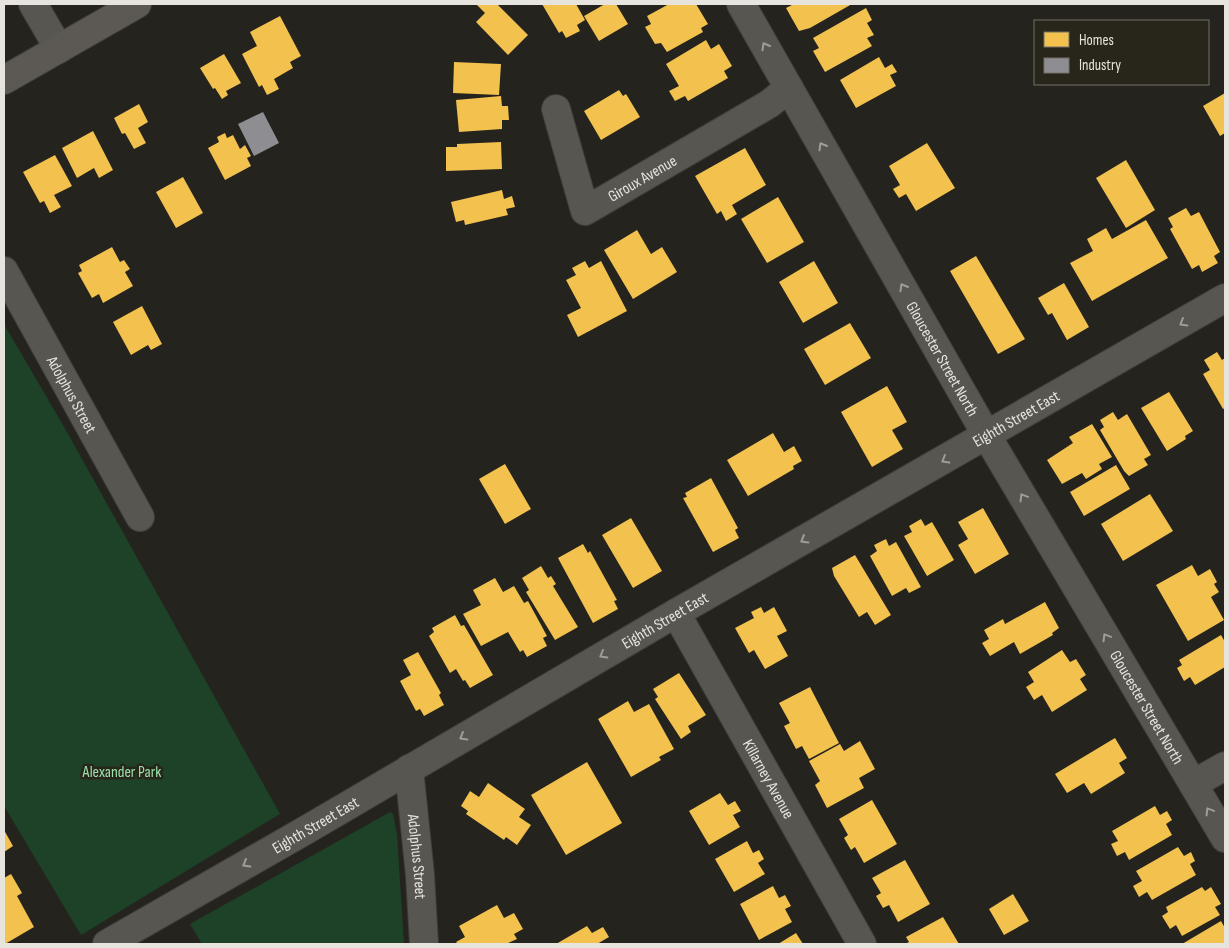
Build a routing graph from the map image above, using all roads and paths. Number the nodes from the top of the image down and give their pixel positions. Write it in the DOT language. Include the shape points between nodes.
graph roads {
  1 [pos="33,4"];
  2 [pos="137,4"];
  3 [pos="741,4"];
  4 [pos="59,49"];
  5 [pos="4,80"];
  6 [pos="790,88"];
  7 [pos="556,109"];
  8 [pos="4,271"];
  9 [pos="1225,298"];
  10 [pos="987,436"];
  11 [pos="140,518"];
  12 [pos="676,613"];
  13 [pos="1225,766"];
  14 [pos="409,769"];
  15 [pos="1193,784"];
  16 [pos="1225,838"];
  17 [pos="107,944"];
  18 [pos="424,944"];
  19 [pos="862,944"];
  1 -- 4 [label="street"];
  2 -- 4 [label="main road"];
  6 -- 3 [label="street, Gloucester Street North, one-way"];
  4 -- 5 [label="main road"];
  6 -- 7 [label="street, Giroux Avenue" via="769,104 586,211"];
  10 -- 6 [label="street, Gloucester Street North, one-way"];
  8 -- 11 [label="street, Adolphus Street"];
  9 -- 10 [label="street, Eighth Street East, one-way"];
  10 -- 12 [label="street, Eighth Street East, one-way"];
  15 -- 10 [label="street, Gloucester Street North, one-way"];
  12 -- 14 [label="street, Eighth Street East, one-way"];
  12 -- 19 [label="street, Killarney Avenue"];
  13 -- 15 [label="street"];
  14 -- 17 [label="street, Eighth Street East, one-way"];
  14 -- 18 [label="street, Adolphus Street"];
  16 -- 15 [label="street, Gloucester Street North, one-way"];
}
